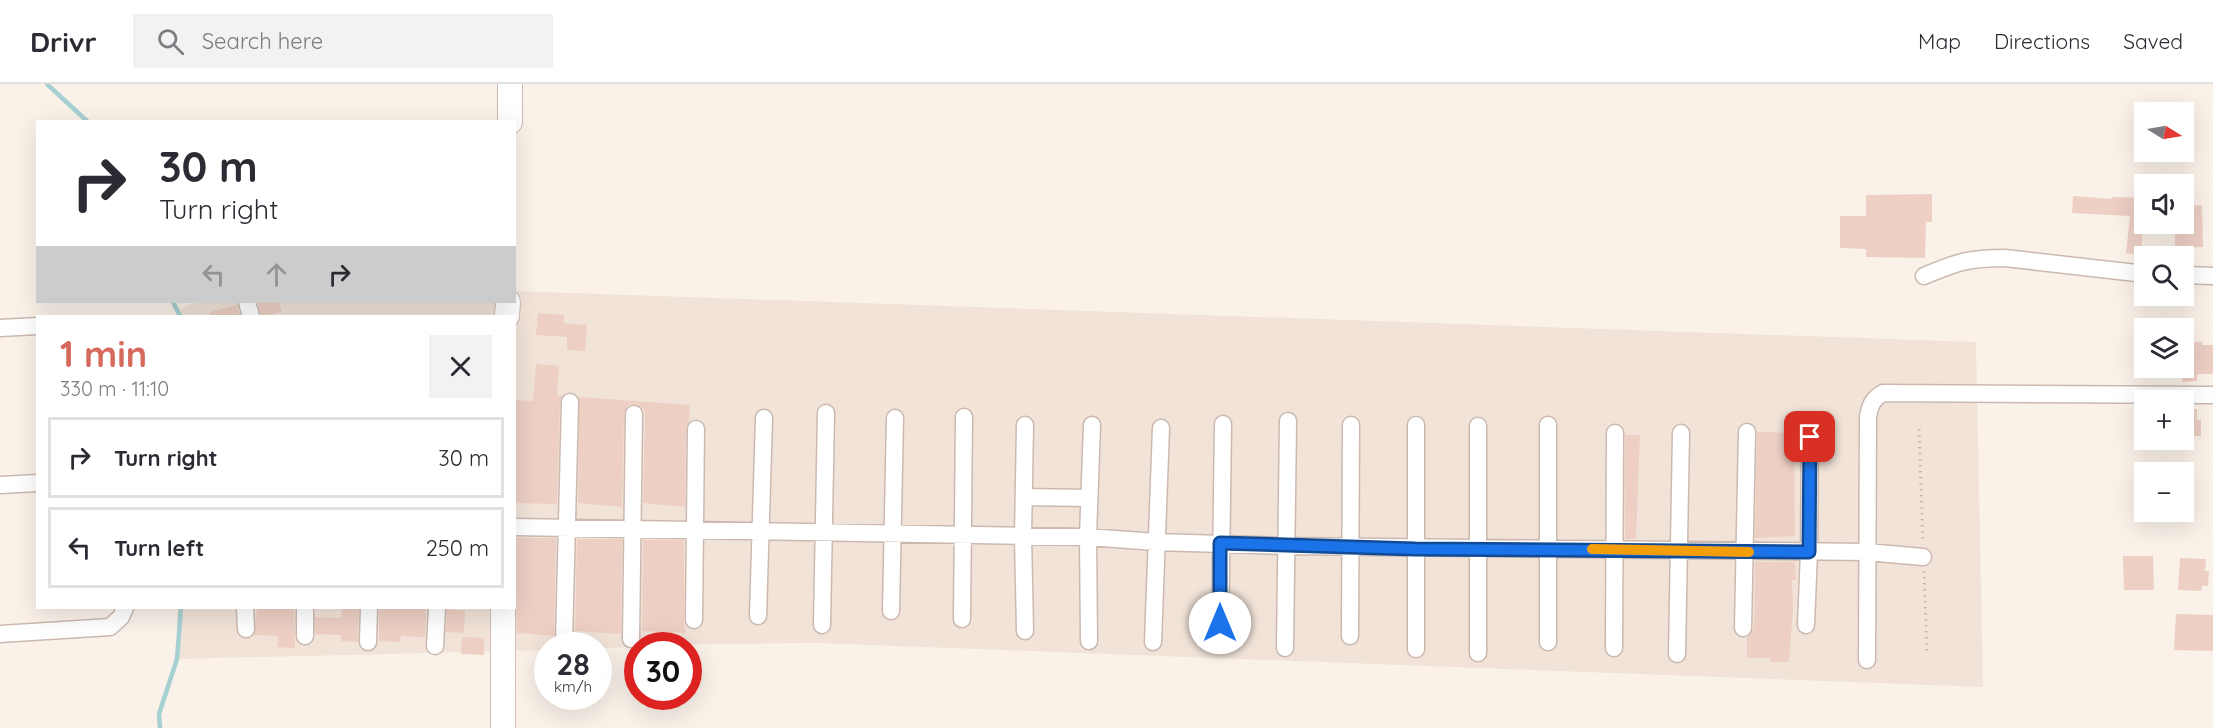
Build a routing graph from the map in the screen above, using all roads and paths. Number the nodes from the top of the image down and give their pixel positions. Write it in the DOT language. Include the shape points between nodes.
graph roads {
  1 [pos="510,84"];
  2 [pos="510,120"];
  3 [pos="2134,273"];
  4 [pos="2194,275"];
  5 [pos="1924,276"];
  6 [pos="2213,276"];
  7 [pos="36,326"];
  8 [pos="0,328"];
  9 [pos="2213,395"];
  10 [pos="570,402"];
  11 [pos="826,413"];
  12 [pos="634,414"];
  13 [pos="964,417"];
  14 [pos="764,418"];
  15 [pos="895,418"];
  16 [pos="1288,421"];
  17 [pos="1092,424"];
  18 [pos="1222,424"];
  19 [pos="1025,425"];
  20 [pos="1352,425"];
  21 [pos="1416,425"];
  22 [pos="1478,426"];
  23 [pos="1548,426"];
  24 [pos="696,429"];
  25 [pos="1161,429"];
  26 [pos="1747,432"];
  27 [pos="1615,433"];
  28 [pos="1681,433"];
  29 [pos="1810,437"];
  30 [pos="36,483"];
  31 [pos="0,485"];
  32 [pos="1024,497"];
  33 [pos="1089,498"];
  34 [pos="516,527"];
  35 [pos="567,528"];
  36 [pos="632,531"];
  37 [pos="695,532"];
  38 [pos="759,533"];
  39 [pos="823,533"];
  40 [pos="891,533"];
  41 [pos="962,534"];
  42 [pos="1023,536"];
  43 [pos="1088,537"];
  44 [pos="1156,542"];
  45 [pos="1220,543"];
  46 [pos="1285,546"];
  47 [pos="1350,547"];
  48 [pos="1550,548"];
  49 [pos="1415,549"];
  50 [pos="1478,549"];
  51 [pos="1613,549"];
  52 [pos="1678,552"];
  53 [pos="1744,552"];
  54 [pos="1809,552"];
  55 [pos="1866,552"];
  56 [pos="1923,557"];
  57 [pos="125,609"];
  58 [pos="245,609"];
  59 [pos="305,609"];
  60 [pos="369,609"];
  61 [pos="437,609"];
  62 [pos="503,609"];
  63 [pos="891,610"];
  64 [pos="758,616"];
  65 [pos="962,619"];
  66 [pos="694,620"];
  67 [pos="822,625"];
  68 [pos="1806,625"];
  69 [pos="1743,628"];
  70 [pos="246,629"];
  71 [pos="1025,631"];
  72 [pos="564,632"];
  73 [pos="631,632"];
  74 [pos="0,634"];
  75 [pos="305,636"];
  76 [pos="1350,636"];
  77 [pos="1089,641"];
  78 [pos="368,642"];
  79 [pos="1153,642"];
  80 [pos="1548,642"];
  81 [pos="1220,643"];
  82 [pos="435,646"];
  83 [pos="1285,648"];
  84 [pos="1614,648"];
  85 [pos="1416,649"];
  86 [pos="1478,653"];
  87 [pos="1677,654"];
  88 [pos="1867,660"];
  89 [pos="503,728"];
  1 -- 2 [label="street"];
  3 -- 5 [label="street" via="1983,258 1963,260"];
  4 -- 6 [label="street"];
  7 -- 8 [label="street"];
  9 -- 55 [label="street" via="1883,393 1870,405 1868,417"];
  10 -- 35 [label="street"];
  11 -- 39 [label="street"];
  12 -- 36 [label="street"];
  13 -- 41 [label="street"];
  14 -- 38 [label="street"];
  15 -- 40 [label="street"];
  16 -- 46 [label="street"];
  17 -- 33 [label="street"];
  18 -- 45 [label="street"];
  19 -- 32 [label="street"];
  20 -- 47 [label="street"];
  21 -- 49 [label="street"];
  22 -- 50 [label="street"];
  23 -- 48 [label="street"];
  24 -- 37 [label="street"];
  25 -- 44 [label="street"];
  26 -- 53 [label="street"];
  27 -- 51 [label="street"];
  28 -- 52 [label="street"];
  29 -- 54 [label="street"];
  30 -- 31 [label="street"];
  32 -- 33 [label="street"];
  32 -- 42 [label="street"];
  33 -- 43 [label="street"];
  34 -- 35 [label="street"];
  35 -- 36 [label="street"];
  35 -- 72 [label="street"];
  36 -- 37 [label="street"];
  36 -- 73 [label="street"];
  37 -- 38 [label="street"];
  37 -- 66 [label="street"];
  38 -- 39 [label="street"];
  38 -- 64 [label="street"];
  39 -- 40 [label="street"];
  39 -- 67 [label="street"];
  40 -- 41 [label="street"];
  40 -- 63 [label="street"];
  41 -- 42 [label="street"];
  41 -- 65 [label="street"];
  42 -- 43 [label="street"];
  42 -- 71 [label="street"];
  43 -- 44 [label="street"];
  43 -- 77 [label="street"];
  44 -- 45 [label="street"];
  44 -- 79 [label="street"];
  45 -- 46 [label="street"];
  45 -- 81 [label="street"];
  46 -- 47 [label="street"];
  46 -- 83 [label="street"];
  47 -- 49 [label="street"];
  47 -- 76 [label="street"];
  48 -- 50 [label="street"];
  48 -- 51 [label="street"];
  48 -- 80 [label="street"];
  49 -- 50 [label="street"];
  49 -- 85 [label="street"];
  50 -- 86 [label="street"];
  51 -- 52 [label="street"];
  51 -- 84 [label="street"];
  52 -- 53 [label="street"];
  52 -- 87 [label="street"];
  53 -- 54 [label="street"];
  53 -- 69 [label="street"];
  54 -- 55 [label="street"];
  54 -- 68 [label="street"];
  55 -- 56 [label="street"];
  55 -- 88 [label="street"];
  57 -- 74 [label="street" via="110,627"];
  58 -- 70 [label="street"];
  59 -- 75 [label="street"];
  60 -- 78 [label="street"];
  61 -- 82 [label="street"];
  62 -- 89 [label="street"];
}
